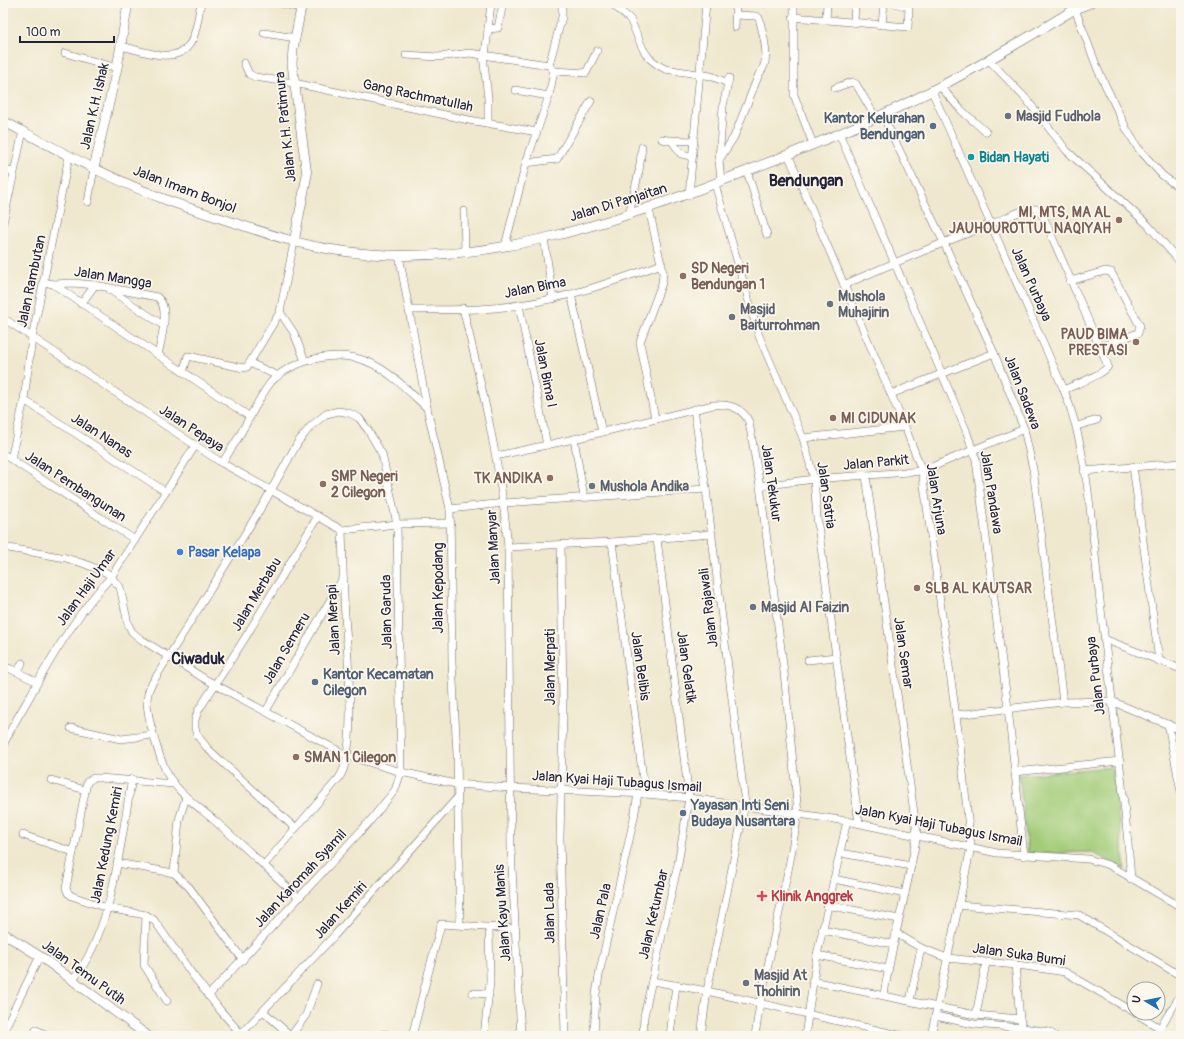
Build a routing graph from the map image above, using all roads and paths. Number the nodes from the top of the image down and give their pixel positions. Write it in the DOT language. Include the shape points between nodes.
graph roads {
  1 [pos="128,3"];
  2 [pos="201,3"];
  3 [pos="280,3"];
  4 [pos="491,3"];
  5 [pos="503,3"];
  6 [pos="562,3"];
  7 [pos="706,3"];
  8 [pos="736,3"];
  9 [pos="794,3"];
  10 [pos="827,3"];
  11 [pos="855,3"];
  12 [pos="884,3"];
  13 [pos="894,3"];
  14 [pos="1090,3"];
  15 [pos="614,4"];
  16 [pos="302,6"];
  17 [pos="1074,6"];
  18 [pos="736,15"];
  19 [pos="793,17"];
  20 [pos="826,20"];
  21 [pos="854,22"];
  22 [pos="882,25"];
  23 [pos="735,27"];
  24 [pos="488,29"];
  25 [pos="264,33"];
  26 [pos="296,38"];
  27 [pos="122,46"];
  28 [pos="597,51"];
  29 [pos="65,53"];
  30 [pos="406,55"];
  31 [pos="484,56"];
  32 [pos="989,60"];
  33 [pos="244,63"];
  34 [pos="117,68"];
  35 [pos="552,68"];
  36 [pos="699,74"];
  37 [pos="294,83"];
  38 [pos="835,88"];
  39 [pos="936,89"];
  40 [pos="515,90"];
  41 [pos="549,96"];
  42 [pos="591,101"];
  43 [pos="879,116"];
  44 [pos="3,121"];
  45 [pos="488,122"];
  46 [pos="22,131"];
  47 [pos="537,132"];
  48 [pos="986,132"];
  49 [pos="839,133"];
  50 [pos="693,141"];
  51 [pos="813,144"];
  52 [pos="642,147"];
  53 [pos="788,154"];
  54 [pos="69,156"];
  55 [pos="692,156"];
  56 [pos="719,160"];
  57 [pos="526,162"];
  58 [pos="94,168"];
  59 [pos="3,170"];
  60 [pos="747,171"];
  61 [pos="13,172"];
  62 [pos="718,183"];
  63 [pos="1181,189"];
  64 [pos="689,195"];
  65 [pos="88,202"];
  66 [pos="649,209"];
  67 [pos="464,211"];
  68 [pos="629,215"];
  69 [pos="3,223"];
  70 [pos="992,224"];
  71 [pos="767,235"];
  72 [pos="544,238"];
  73 [pos="294,242"];
  74 [pos="944,243"];
  75 [pos="505,246"];
  76 [pos="465,252"];
  77 [pos="399,256"];
  78 [pos="894,262"];
  79 [pos="1181,263"];
  80 [pos="662,264"];
  81 [pos="1070,281"];
  82 [pos="44,282"];
  83 [pos="53,284"];
  84 [pos="94,285"];
  85 [pos="844,285"];
  86 [pos="108,288"];
  87 [pos="571,294"];
  88 [pos="553,299"];
  89 [pos="81,304"];
  90 [pos="519,305"];
  91 [pos="463,308"];
  92 [pos="409,310"];
  93 [pos="280,312"];
  94 [pos="3,318"];
  95 [pos="163,325"];
  96 [pos="32,338"];
  97 [pos="1100,347"];
  98 [pos="994,354"];
  99 [pos="158,355"];
  100 [pos="305,361"];
  101 [pos="250,363"];
  102 [pos="183,372"];
  103 [pos="942,374"];
  104 [pos="278,376"];
  105 [pos="1064,390"];
  106 [pos="891,394"];
  107 [pos="24,400"];
  108 [pos="427,408"];
  109 [pos="694,409"];
  110 [pos="250,417"];
  111 [pos="655,418"];
  112 [pos="1097,420"];
  113 [pos="1077,426"];
  114 [pos="905,427"];
  115 [pos="1024,429"];
  116 [pos="602,432"];
  117 [pos="803,438"];
  118 [pos="574,439"];
  119 [pos="546,445"];
  120 [pos="195,446"];
  121 [pos="973,451"];
  122 [pos="3,454"];
  123 [pos="496,456"];
  124 [pos="11,459"];
  125 [pos="222,463"];
  126 [pos="1181,463"];
  127 [pos="1133,466"];
  128 [pos="922,471"];
  129 [pos="1084,471"];
  130 [pos="866,476"];
  131 [pos="814,479"];
  132 [pos="760,486"];
  133 [pos="706,489"];
  134 [pos="270,490"];
  135 [pos="166,492"];
  136 [pos="584,497"];
  137 [pos="504,502"];
  138 [pos="450,509"];
  139 [pos="318,516"];
  140 [pos="451,523"];
  141 [pos="397,524"];
  142 [pos="342,530"];
  143 [pos="712,534"];
  144 [pos="657,539"];
  145 [pos="136,540"];
  146 [pos="612,542"];
  147 [pos="561,545"];
  148 [pos="3,547"];
  149 [pos="508,547"];
  150 [pos="111,577"];
  151 [pos="343,578"];
  152 [pos="1104,639"];
  153 [pos="170,657"];
  154 [pos="836,657"];
  155 [pos="808,660"];
  156 [pos="1159,661"];
  157 [pos="22,663"];
  158 [pos="3,667"];
  159 [pos="1181,669"];
  160 [pos="18,672"];
  161 [pos="37,682"];
  162 [pos="215,684"];
  163 [pos="1111,701"];
  164 [pos="1063,702"];
  165 [pos="1008,708"];
  166 [pos="266,711"];
  167 [pos="956,715"];
  168 [pos="1168,724"];
  169 [pos="71,728"];
  170 [pos="6,730"];
  171 [pos="1181,730"];
  172 [pos="153,735"];
  173 [pos="3,746"];
  174 [pos="348,756"];
  175 [pos="1120,761"];
  176 [pos="401,772"];
  177 [pos="1015,772"];
  178 [pos="132,779"];
  179 [pos="51,780"];
  180 [pos="174,784"];
  181 [pos="456,784"];
  182 [pos="511,788"];
  183 [pos="562,789"];
  184 [pos="85,790"];
  185 [pos="1181,792"];
  186 [pos="642,793"];
  187 [pos="186,797"];
  188 [pos="457,798"];
  189 [pos="690,798"];
  190 [pos="745,804"];
  191 [pos="798,813"];
  192 [pos="847,820"];
  193 [pos="859,823"];
  194 [pos="296,828"];
  195 [pos="916,834"];
  196 [pos="23,835"];
  197 [pos="971,847"];
  198 [pos="73,852"];
  199 [pos="840,853"];
  200 [pos="1024,856"];
  201 [pos="117,863"];
  202 [pos="264,865"];
  203 [pos="911,866"];
  204 [pos="174,873"];
  205 [pos="834,879"];
  206 [pos="1131,879"];
  207 [pos="905,894"];
  208 [pos="298,897"];
  209 [pos="827,905"];
  210 [pos="958,905"];
  211 [pos="1181,907"];
  212 [pos="107,908"];
  213 [pos="146,915"];
  214 [pos="899,919"];
  215 [pos="460,924"];
  216 [pos="489,927"];
  217 [pos="516,929"];
  218 [pos="822,930"];
  219 [pos="3,933"];
  220 [pos="896,933"];
  221 [pos="893,944"];
  222 [pos="921,948"];
  223 [pos="817,955"];
  224 [pos="40,956"];
  225 [pos="947,958"];
  226 [pos="243,960"];
  227 [pos="986,962"];
  228 [pos="1014,965"];
  229 [pos="888,969"];
  230 [pos="1181,976"];
  231 [pos="74,980"];
  232 [pos="652,981"];
  233 [pos="812,982"];
  234 [pos="318,984"];
  235 [pos="676,985"];
  236 [pos="707,991"];
  237 [pos="474,993"];
  238 [pos="489,994"];
  239 [pos="1181,994"];
  240 [pos="884,995"];
  241 [pos="208,996"];
  242 [pos="167,1001"];
  243 [pos="910,1001"];
  244 [pos="760,1003"];
  245 [pos="937,1008"];
  246 [pos="1126,1008"];
  247 [pos="263,1011"];
  248 [pos="807,1014"];
  249 [pos="976,1015"];
  250 [pos="935,1016"];
  251 [pos="1020,1019"];
  252 [pos="1148,1021"];
  253 [pos="1023,1028"];
  254 [pos="1160,1028"];
  255 [pos="3,1032"];
  256 [pos="877,1034"];
  257 [pos="240,1035"];
  258 [pos="33,1036"];
  259 [pos="49,1036"];
  260 [pos="148,1036"];
  261 [pos="291,1036"];
  262 [pos="382,1036"];
  263 [pos="397,1036"];
  264 [pos="412,1036"];
  265 [pos="484,1036"];
  266 [pos="521,1036"];
  267 [pos="565,1036"];
  268 [pos="594,1036"];
  269 [pos="643,1036"];
  270 [pos="670,1036"];
  271 [pos="701,1036"];
  272 [pos="755,1036"];
  273 [pos="805,1036"];
  274 [pos="903,1036"];
  275 [pos="931,1036"];
  276 [pos="1055,1036"];
  277 [pos="1155,1036"];
  1 -- 27 [label="street, Jalan K.H. Ishak"];
  2 -- 27 [label="street" via="190,45 178,54 166,55"];
  3 -- 16 [label="street"];
  4 -- 24 [label="street"];
  5 -- 24 [label="street" via="498,28"];
  6 -- 35 [label="street" via="562,17"];
  7 -- 36 [label="street"];
  8 -- 18 [label="street"];
  9 -- 19 [label="street"];
  10 -- 20 [label="street"];
  11 -- 21 [label="street"];
  12 -- 22 [label="street"];
  13 -- 22 [label="street" via="909,7 909,26 906,28"];
  14 -- 17 [label="street"];
  15 -- 36 [label="street" via="630,19 643,49 652,61 666,69"];
  16 -- 26 [label="street, Jalan K.H. Patimura"];
  17 -- 32 [label="street"];
  17 -- 63 [label="street" via="1098,70 1127,130 1138,148 1162,176"];
  18 -- 23 [label="street"];
  18 -- 56 [label="street" via="759,18 766,62 734,137"];
  19 -- 20 [label="street"];
  19 -- 51 [label="street" via="794,95"];
  20 -- 21 [label="street"];
  21 -- 22 [label="street"];
  24 -- 31 [label="street"];
  25 -- 26 [label="street"];
  26 -- 37 [label="street, Jalan K.H. Patimura" via="292,64"];
  27 -- 34 [label="street, Jalan K.H. Ishak"];
  28 -- 35 [label="street" via="586,73"];
  29 -- 34 [label="street"];
  30 -- 31 [label="street" via="438,57 470,53"];
  31 -- 35 [label="street"];
  31 -- 45 [label="street"];
  32 -- 39 [label="street"];
  32 -- 79 [label="street" via="1067,150 1148,225"];
  33 -- 37 [label="street, Gang Rachmatullah" via="249,74 255,77"];
  34 -- 58 [label="street, Jalan K.H. Ishak"];
  35 -- 41 [label="street"];
  36 -- 50 [label="street"];
  36 -- 56 [label="street, Jalan Satria" via="728,81 721,121"];
  37 -- 45 [label="street, Gang Rachmatullah"];
  37 -- 73 [label="street, Jalan K.H. Patimura" via="307,175"];
  38 -- 43 [label="street, Jalan Sadewa" via="852,82 856,84"];
  39 -- 43 [label="street, Jalan Di Panjaitan"];
  39 -- 48 [label="street"];
  39 -- 70 [label="street, Jalan Purbaya"];
  40 -- 41 [label="street"];
  41 -- 47 [label="street"];
  42 -- 57 [label="street" via="557,159"];
  43 -- 49 [label="street, Jalan Di Panjaitan"];
  43 -- 74 [label="street, Jalan Sadewa"];
  44 -- 46 [label="street, Jalan Imam Bonjol"];
  45 -- 47 [label="street, Gang Rachmatullah"];
  46 -- 54 [label="street, Jalan Imam Bonjol"];
  46 -- 61 [label="street"];
  47 -- 57 [label="street"];
  49 -- 51 [label="street, Jalan Di Panjaitan"];
  49 -- 78 [label="street, Jalan Pandawa"];
  50 -- 55 [label="street"];
  50 -- 55 [label="street" via="666,140 679,153"];
  51 -- 53 [label="street, Jalan Di Panjaitan"];
  52 -- 68 [label="street"];
  53 -- 60 [label="street, Jalan Di Panjaitan"];
  53 -- 85 [label="street, Jalan Arjuna"];
  54 -- 58 [label="street, Jalan Imam Bonjol"];
  54 -- 82 [label="street, Jalan Rambutan"];
  55 -- 64 [label="street"];
  56 -- 62 [label="street, Jalan Satria"];
  57 -- 75 [label="street"];
  58 -- 65 [label="street"];
  58 -- 73 [label="street, Jalan Imam Bonjol" via="162,198"];
  59 -- 61 [label="street"];
  60 -- 62 [label="street, Jalan Di Panjaitan"];
  60 -- 71 [label="street"];
  61 -- 69 [label="street"];
  62 -- 64 [label="street, Jalan Di Panjaitan"];
  62 -- 117 [label="street, Jalan Satria" via="759,336"];
  64 -- 66 [label="street, Jalan Di Panjaitan"];
  66 -- 68 [label="street, Jalan Di Panjaitan"];
  66 -- 80 [label="street"];
  67 -- 76 [label="street"];
  68 -- 72 [label="street, Jalan Di Panjaitan"];
  70 -- 74 [label="street"];
  70 -- 81 [label="street" via="1033,208 1040,211"];
  70 -- 105 [label="street, Jalan Purbaya"];
  72 -- 75 [label="street, Jalan Di Panjaitan"];
  72 -- 88 [label="street"];
  73 -- 77 [label="street, Jalan Di Panjaitan" via="335,250"];
  73 -- 93 [label="street"];
  74 -- 78 [label="street"];
  74 -- 98 [label="street, Jalan Sadewa"];
  75 -- 76 [label="street, Jalan Di Panjaitan"];
  76 -- 77 [label="street, Jalan Di Panjaitan"];
  77 -- 92 [label="street, Jalan Kepodang"];
  78 -- 85 [label="street"];
  78 -- 103 [label="street, Jalan Pandawa"];
  80 -- 87 [label="street, Jalan Bima"];
  80 -- 111 [label="street" via="662,283 640,342"];
  81 -- 97 [label="street"];
  81 -- 97 [label="street" via="1105,270 1111,272 1140,326 1138,333"];
  82 -- 83 [label="street"];
  82 -- 96 [label="street, Jalan Rambutan"];
  83 -- 84 [label="street, Jalan Mangga"];
  83 -- 89 [label="street"];
  84 -- 86 [label="street, Jalan Mangga"];
  84 -- 89 [label="street"];
  85 -- 106 [label="street, Jalan Arjuna"];
  86 -- 95 [label="street"];
  86 -- 95 [label="street, Jalan Mangga" via="138,292 160,299 165,310"];
  87 -- 88 [label="street, Jalan Bima"];
  87 -- 116 [label="street"];
  88 -- 90 [label="street, Jalan Bima"];
  89 -- 99 [label="street"];
  90 -- 91 [label="street, Jalan Bima"];
  90 -- 119 [label="street, Jalan Bima I"];
  91 -- 92 [label="street, Jalan Bima"];
  91 -- 123 [label="street, Jalan Manyar"];
  92 -- 108 [label="street, Jalan Kepodang"];
  93 -- 100 [label="street" via="294,333"];
  93 -- 101 [label="street"];
  94 -- 96 [label="street, Jalan Pepaya"];
  95 -- 99 [label="street, Jalan Mangga"];
  96 -- 107 [label="street, Jalan Rambutan"];
  96 -- 120 [label="street, Jalan Pepaya"];
  97 -- 105 [label="street" via="1108,368"];
  98 -- 103 [label="street"];
  98 -- 115 [label="street, Jalan Sadewa"];
  99 -- 102 [label="street"];
  100 -- 104 [label="street"];
  100 -- 108 [label="street" via="339,355 372,362"];
  101 -- 102 [label="street" via="243,368 188,356"];
  101 -- 104 [label="street"];
  102 -- 110 [label="street"];
  103 -- 106 [label="street"];
  103 -- 121 [label="street, Jalan Pandawa"];
  104 -- 110 [label="street" via="264,392"];
  105 -- 113 [label="street, Jalan Purbaya"];
  106 -- 114 [label="street, Jalan Arjuna"];
  107 -- 124 [label="street, Jalan Rambutan"];
  107 -- 135 [label="street, Jalan Nanas"];
  108 -- 138 [label="street, Jalan Kepodang"];
  109 -- 111 [label="street, Jalan Tekukur"];
  109 -- 132 [label="street, Jalan Tekukur" via="720,404 741,409 746,414 750,422"];
  109 -- 133 [label="street, Jalan Rajawali"];
  110 -- 125 [label="street"];
  111 -- 116 [label="street, Jalan Tekukur"];
  112 -- 113 [label="street"];
  113 -- 129 [label="street, Jalan Purbaya"];
  114 -- 117 [label="street"];
  114 -- 128 [label="street, Jalan Arjuna"];
  115 -- 121 [label="street, Jalan Parkit"];
  115 -- 164 [label="street, Jalan Sadewa" via="1033,469"];
  116 -- 118 [label="street, Jalan Tekukur"];
  117 -- 131 [label="street, Jalan Satria"];
  118 -- 119 [label="street, Jalan Tekukur"];
  118 -- 136 [label="street"];
  119 -- 123 [label="street, Jalan Tekukur"];
  120 -- 125 [label="street, Jalan Pepaya"];
  120 -- 135 [label="street, Jalan Haji Umar"];
  121 -- 128 [label="street, Jalan Parkit"];
  121 -- 165 [label="street, Jalan Pandawa" via="979,477"];
  122 -- 124 [label="street, Jalan Pembangunan"];
  123 -- 137 [label="street, Jalan Manyar"];
  124 -- 145 [label="street, Jalan Pembangunan"];
  125 -- 134 [label="street, Jalan Pepaya"];
  126 -- 127 [label="street"];
  127 -- 129 [label="street"];
  127 -- 156 [label="street"];
  128 -- 130 [label="street, Jalan Parkit"];
  128 -- 167 [label="street, Jalan Arjuna"];
  129 -- 152 [label="street, Jalan Purbaya"];
  130 -- 131 [label="street, Jalan Parkit"];
  130 -- 195 [label="street, Jalan Semar"];
  131 -- 132 [label="street, Jalan Parkit"];
  131 -- 154 [label="street, Jalan Satria"];
  132 -- 191 [label="street, Jalan Tekukur" via="784,672"];
  133 -- 136 [label="street"];
  133 -- 143 [label="street, Jalan Rajawali"];
  134 -- 139 [label="street, Jalan Pepaya"];
  134 -- 141 [label="street, Jalan Garuda" via="298,442 311,426 332,412 349,412 359,418 382,454"];
  134 -- 153 [label="street, Jalan Garuda"];
  135 -- 145 [label="street, Jalan Haji Umar"];
  136 -- 137 [label="street"];
  137 -- 138 [label="street"];
  137 -- 149 [label="street, Jalan Manyar"];
  138 -- 140 [label="street, Jalan Kepodang"];
  139 -- 142 [label="street, Jalan Pepaya"];
  139 -- 162 [label="street, Jalan Merbabu"];
  140 -- 141 [label="street"];
  140 -- 181 [label="street, Jalan Kepodang"];
  141 -- 142 [label="street"];
  141 -- 176 [label="street, Jalan Garuda"];
  142 -- 151 [label="street, Jalan Merapi"];
  143 -- 144 [label="street"];
  143 -- 190 [label="street, Jalan Rajawali"];
  144 -- 146 [label="street"];
  144 -- 189 [label="street, Jalan Gelatik"];
  145 -- 150 [label="street, Jalan Haji Umar"];
  146 -- 147 [label="street"];
  146 -- 186 [label="street, Jalan Belibis"];
  147 -- 149 [label="street"];
  147 -- 183 [label="street, Jalan Merpati"];
  148 -- 150 [label="street" via="66,558 100,570"];
  149 -- 182 [label="street, Jalan Manyar"];
  150 -- 153 [label="street, Jalan Kyai Haji Tubagus Ismail" via="120,587 132,632"];
  150 -- 161 [label="street, Jalan Haji Umar" via="55,651"];
  151 -- 166 [label="street, Jalan Semeru"];
  151 -- 174 [label="street, Jalan Merapi" via="349,679"];
  152 -- 156 [label="street"];
  152 -- 163 [label="street, Jalan Purbaya"];
  153 -- 162 [label="street, Jalan Kyai Haji Tubagus Ismail"];
  153 -- 172 [label="street, Jalan Garuda" via="148,692 146,707"];
  154 -- 155 [label="street"];
  154 -- 193 [label="street, Jalan Satria"];
  156 -- 159 [label="street"];
  157 -- 160 [label="street"];
  158 -- 160 [label="street"];
  160 -- 161 [label="street"];
  161 -- 170 [label="street, Jalan Haji Umar"];
  162 -- 166 [label="street, Jalan Kyai Haji Tubagus Ismail"];
  162 -- 194 [label="street, Jalan Merbabu" via="198,711 195,720 197,735 208,749"];
  163 -- 164 [label="street"];
  163 -- 168 [label="street"];
  163 -- 175 [label="street, Jalan Purbaya"];
  164 -- 165 [label="street"];
  165 -- 167 [label="street"];
  165 -- 177 [label="street, Jalan Pandawa"];
  166 -- 174 [label="street, Jalan Kyai Haji Tubagus Ismail"];
  167 -- 197 [label="street, Jalan Arjuna"];
  168 -- 171 [label="street"];
  168 -- 185 [label="street"];
  169 -- 172 [label="street" via="121,739"];
  170 -- 173 [label="street, Jalan Haji Umar"];
  172 -- 180 [label="street, Jalan Garuda"];
  174 -- 176 [label="street, Jalan Kyai Haji Tubagus Ismail"];
  174 -- 194 [label="street" via="341,774"];
  175 -- 177 [label="street"];
  175 -- 206 [label="street, Jalan Purbaya"];
  176 -- 181 [label="street, Jalan Kyai Haji Tubagus Ismail"];
  176 -- 208 [label="street, Jalan Karomah Syamil" via="395,790 370,821"];
  177 -- 200 [label="street, Jalan Pandawa"];
  178 -- 180 [label="street"];
  178 -- 184 [label="street" via="94,778 87,782"];
  178 -- 201 [label="street, Jalan Kedung Kemiri"];
  179 -- 184 [label="street"];
  180 -- 187 [label="street, Jalan Garuda"];
  181 -- 182 [label="street, Jalan Kyai Haji Tubagus Ismail"];
  181 -- 188 [label="street, Jalan Kepodang"];
  182 -- 183 [label="street, Jalan Kyai Haji Tubagus Ismail"];
  182 -- 217 [label="street, Jalan Kayu Manis" via="511,849"];
  183 -- 186 [label="street, Jalan Kyai Haji Tubagus Ismail"];
  183 -- 267 [label="street, Jalan Lada" via="560,838"];
  184 -- 198 [label="street"];
  186 -- 189 [label="street, Jalan Kyai Haji Tubagus Ismail"];
  186 -- 268 [label="street, Jalan Pala" via="634,818 600,970"];
  187 -- 202 [label="street, Jalan Garuda"];
  187 -- 204 [label="street" via="179,820"];
  188 -- 215 [label="street, Jalan Kepodang"];
  188 -- 247 [label="street, Jalan Kemiri" via="366,901"];
  189 -- 190 [label="street, Jalan Kyai Haji Tubagus Ismail"];
  189 -- 232 [label="street, Jalan Ketumbar"];
  190 -- 191 [label="street, Jalan Kyai Haji Tubagus Ismail"];
  190 -- 236 [label="street, Jalan Rajawali"];
  191 -- 192 [label="street, Jalan Kyai Haji Tubagus Ismail"];
  191 -- 244 [label="street, Jalan Tekukur"];
  192 -- 193 [label="street, Jalan Kyai Haji Tubagus Ismail"];
  192 -- 199 [label="street"];
  193 -- 195 [label="street, Jalan Kyai Haji Tubagus Ismail"];
  194 -- 202 [label="street"];
  195 -- 197 [label="street, Jalan Kyai Haji Tubagus Ismail"];
  195 -- 203 [label="street, Jalan Semar"];
  196 -- 198 [label="street"];
  197 -- 200 [label="street, Jalan Kyai Haji Tubagus Ismail"];
  197 -- 210 [label="street, Jalan Arjuna"];
  198 -- 212 [label="street" via="66,888 68,893"];
  199 -- 203 [label="street"];
  199 -- 205 [label="street"];
  200 -- 206 [label="street, Jalan Kyai Haji Tubagus Ismail" via="1095,860 1109,865"];
  201 -- 204 [label="street"];
  201 -- 212 [label="street, Jalan Kedung Kemiri"];
  202 -- 208 [label="street, Jalan Garuda"];
  203 -- 207 [label="street, Jalan Semar"];
  204 -- 226 [label="street" via="189,887"];
  205 -- 207 [label="street"];
  205 -- 209 [label="street"];
  206 -- 211 [label="street, Jalan Kyai Haji Tubagus Ismail"];
  207 -- 214 [label="street, Jalan Semar"];
  208 -- 226 [label="street, Jalan Karomah Syamil"];
  209 -- 214 [label="street"];
  209 -- 218 [label="street"];
  210 -- 225 [label="street, Jalan Arjuna"];
  210 -- 230 [label="street" via="1079,915"];
  212 -- 213 [label="street"];
  212 -- 231 [label="street, Jalan Kedung Kemiri" via="87,961"];
  213 -- 241 [label="street" via="162,928"];
  213 -- 242 [label="street" via="144,966"];
  214 -- 220 [label="street, Jalan Semar"];
  215 -- 216 [label="street"];
  215 -- 264 [label="street" via="440,926"];
  216 -- 217 [label="street"];
  216 -- 238 [label="street"];
  217 -- 266 [label="street, Jalan Kayu Manis"];
  218 -- 221 [label="street"];
  218 -- 223 [label="street"];
  219 -- 224 [label="street, Jalan Temu Putih"];
  220 -- 221 [label="street, Jalan Semar"];
  220 -- 222 [label="street, Jalan Suka Bumi"];
  221 -- 229 [label="street, Jalan Semar"];
  222 -- 225 [label="street, Jalan Suka Bumi"];
  222 -- 243 [label="street"];
  223 -- 229 [label="street"];
  223 -- 233 [label="street"];
  224 -- 231 [label="street, Jalan Temu Putih"];
  224 -- 255 [label="street"];
  225 -- 227 [label="street, Jalan Suka Bumi"];
  225 -- 245 [label="street, Jalan Arjuna"];
  226 -- 241 [label="street, Jalan Karomah Syamil"];
  227 -- 228 [label="street, Jalan Suka Bumi"];
  227 -- 249 [label="street"];
  228 -- 246 [label="street, Jalan Suka Bumi" via="1056,970 1073,976"];
  228 -- 251 [label="street"];
  229 -- 240 [label="street, Jalan Semar"];
  231 -- 260 [label="street, Jalan Temu Putih"];
  232 -- 235 [label="street"];
  232 -- 269 [label="street, Jalan Ketumbar" via="644,1016"];
  233 -- 240 [label="street"];
  233 -- 248 [label="street"];
  234 -- 261 [label="street" via="306,1015"];
  235 -- 236 [label="street"];
  235 -- 270 [label="street"];
  236 -- 244 [label="street"];
  236 -- 271 [label="street, Jalan Rajawali"];
  237 -- 238 [label="street"];
  238 -- 265 [label="street"];
  239 -- 254 [label="street"];
  240 -- 243 [label="street"];
  241 -- 257 [label="street"];
  243 -- 245 [label="street"];
  244 -- 248 [label="street"];
  244 -- 272 [label="street, Jalan Tekukur"];
  245 -- 249 [label="street"];
  245 -- 250 [label="street, Jalan Arjuna"];
  247 -- 257 [label="street, Jalan Kemiri"];
  247 -- 261 [label="street"];
  248 -- 256 [label="street"];
  248 -- 273 [label="street"];
  249 -- 251 [label="street"];
  250 -- 253 [label="street" via="974,1024"];
  250 -- 275 [label="street, Jalan Arjuna"];
  251 -- 253 [label="street"];
  252 -- 254 [label="street, Jalan Suka Bumi"];
  253 -- 276 [label="street" via="1050,1032"];
  254 -- 277 [label="street"];
  256 -- 274 [label="street"];
  258 -- 259 [label="street" via="36,1030"];
  262 -- 263 [label="street"];
}
